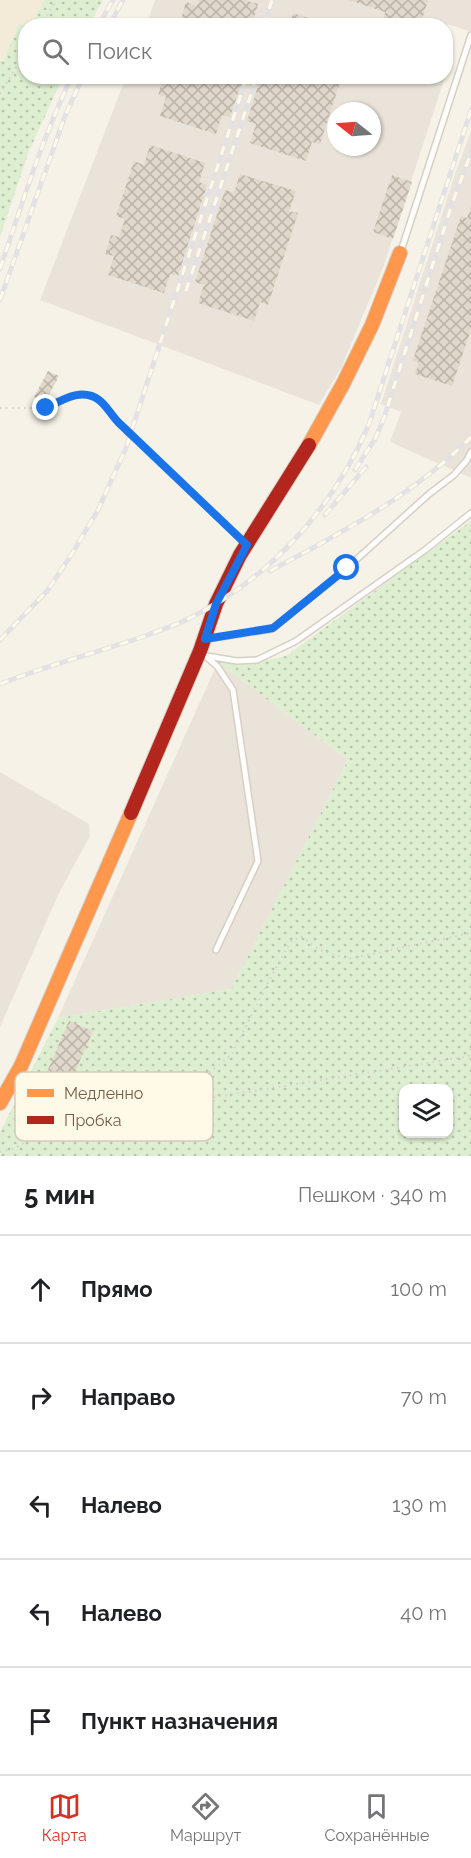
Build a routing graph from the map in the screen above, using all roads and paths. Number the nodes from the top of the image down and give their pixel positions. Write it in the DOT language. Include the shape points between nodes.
graph roads {
  1 [pos="56,0"];
  2 [pos="45,18"];
  3 [pos="471,35"];
  4 [pos="18,64"];
  5 [pos="0,94"];
  6 [pos="400,253"];
  7 [pos="0,408"];
  8 [pos="471,452"];
  9 [pos="471,513"];
  10 [pos="247,545"];
  11 [pos="204,649"];
  12 [pos="471,933"];
  13 [pos="216,950"];
  14 [pos="471,1047"];
  15 [pos="469,1056"];
  16 [pos="18,1072"];
  17 [pos="210,1072"];
  18 [pos="15,1077"];
  19 [pos="213,1097"];
  20 [pos="0,1103"];
  21 [pos="28,1141"];
  22 [pos="0,1152"];
  1 -- 2 [label="path"];
  3 -- 6 [label="lane"];
  4 -- 5 [label="path"];
  6 -- 10 [label="street" via="372,325 343,384"];
  7 -- 10 [label="path" via="46,408 67,397 86,394 100,400 118,422"];
  8 -- 11 [label="lane" via="454,474 273,628"];
  9 -- 11 [label="lane" via="425,550 287,646 257,660 237,661"];
  10 -- 11 [label="street" via="216,604"];
  11 -- 13 [label="lane" via="233,690 258,861"];
  11 -- 16 [label="street"];
  12 -- 17 [label="path" via="348,958 320,950 302,937 292,940 232,1054"];
  14 -- 15 [label="path"];
  15 -- 19 [label="path"];
  18 -- 20 [label="street"];
  21 -- 22 [label="path"];
}
